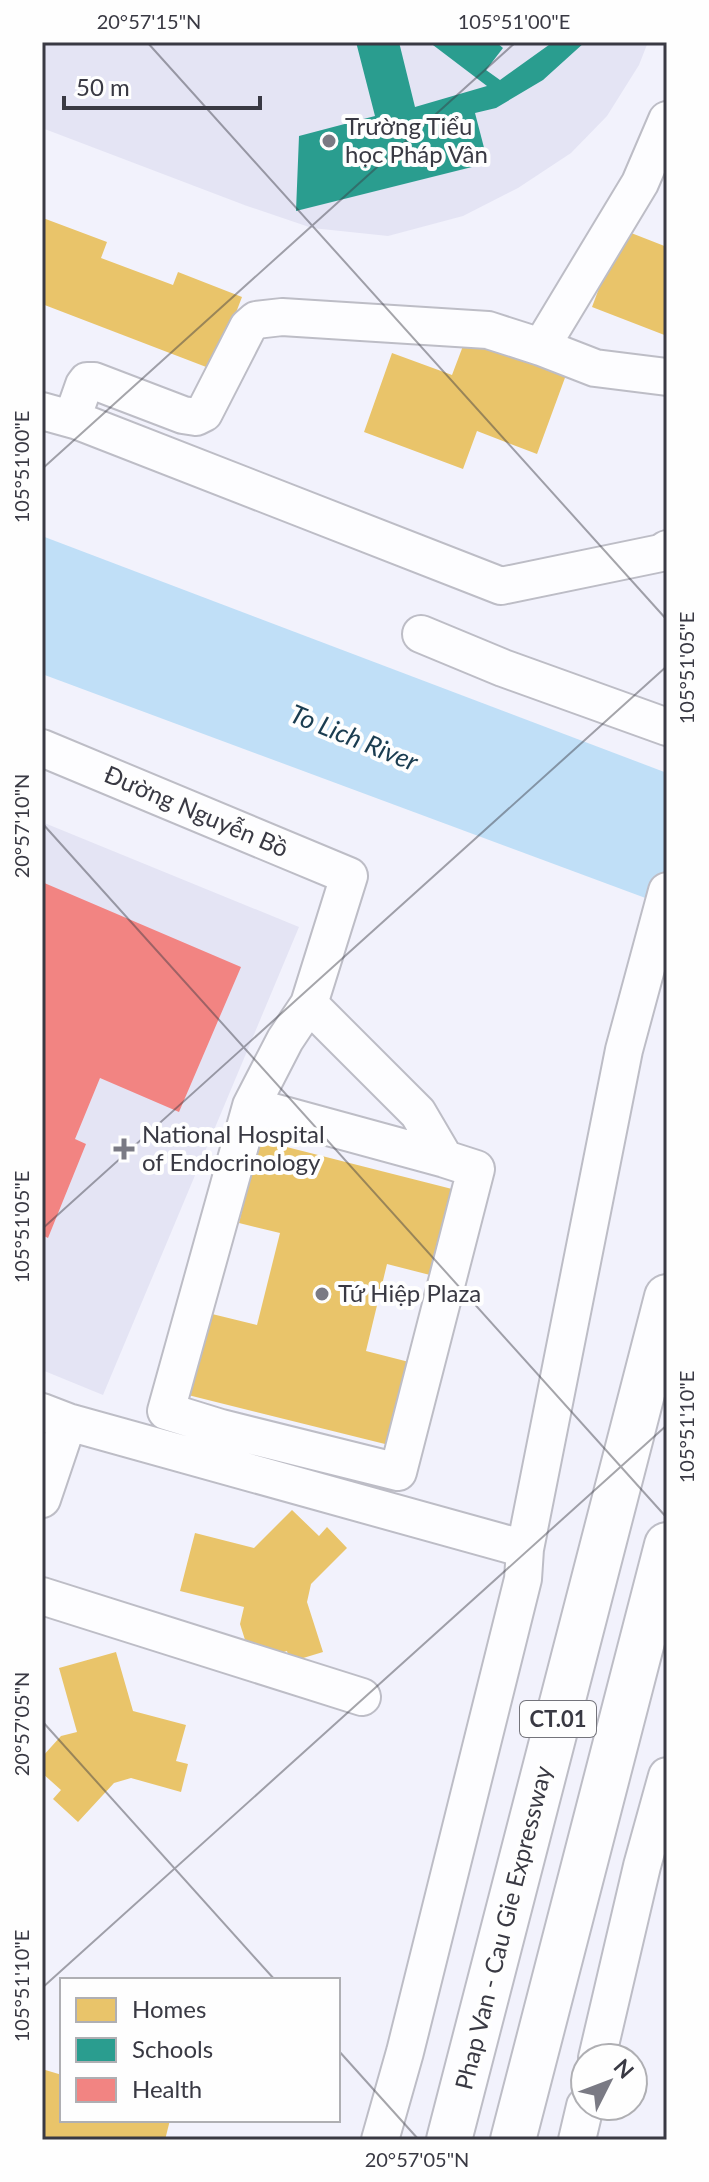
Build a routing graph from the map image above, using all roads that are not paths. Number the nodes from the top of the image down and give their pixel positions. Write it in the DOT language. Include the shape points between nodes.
graph roads {
  1 [pos="667,120"];
  2 [pos="541,347"];
  3 [pos="667,377"];
  4 [pos="57,415"];
  5 [pos="667,549"];
  6 [pos="421,634"];
  7 [pos="667,727"];
  8 [pos="42,748"];
  9 [pos="667,891"];
  10 [pos="309,1004"];
  11 [pos="251,1106"];
  12 [pos="445,1159"];
  13 [pos="667,1297"];
  14 [pos="55,1417"];
  15 [pos="42,1499"];
  16 [pos="667,1545"];
  17 [pos="525,1549"];
  18 [pos="42,1596"];
  19 [pos="362,1697"];
  20 [pos="667,1776"];
  21 [pos="601,2042"];
  22 [pos="380,2140"];
  23 [pos="449,2140"];
  24 [pos="513,2140"];
  1 -- 2 [label="street" via="640,183"];
  2 -- 3 [label="street" via="595,368"];
  2 -- 4 [label="street" via="488,330 282,317 256,320 239,341 204,413 196,417 94,381 87,381"];
  4 -- 5 [label="street" via="501,586"];
  6 -- 7 [label="street"];
  8 -- 10 [label="street, Đường Nguyễn Bồ" via="349,876"];
  9 -- 17 [label="street" via="624,1050"];
  10 -- 11 [label="street"];
  10 -- 12 [label="street" via="418,1113"];
  11 -- 12 [label="street"];
  11 -- 12 [label="street" via="166,1411 221,1428 398,1472 476,1169"];
  13 -- 23 [label="highway, Phap Van - Cau Gie Expressway / CT.01"];
  14 -- 15 [label="street"];
  14 -- 17 [label="street"];
  16 -- 24 [label="highway, CT.01"];
  17 -- 22 [label="street" via="523,1579"];
  18 -- 19 [label="street"];
  20 -- 21 [label="street"];
}
